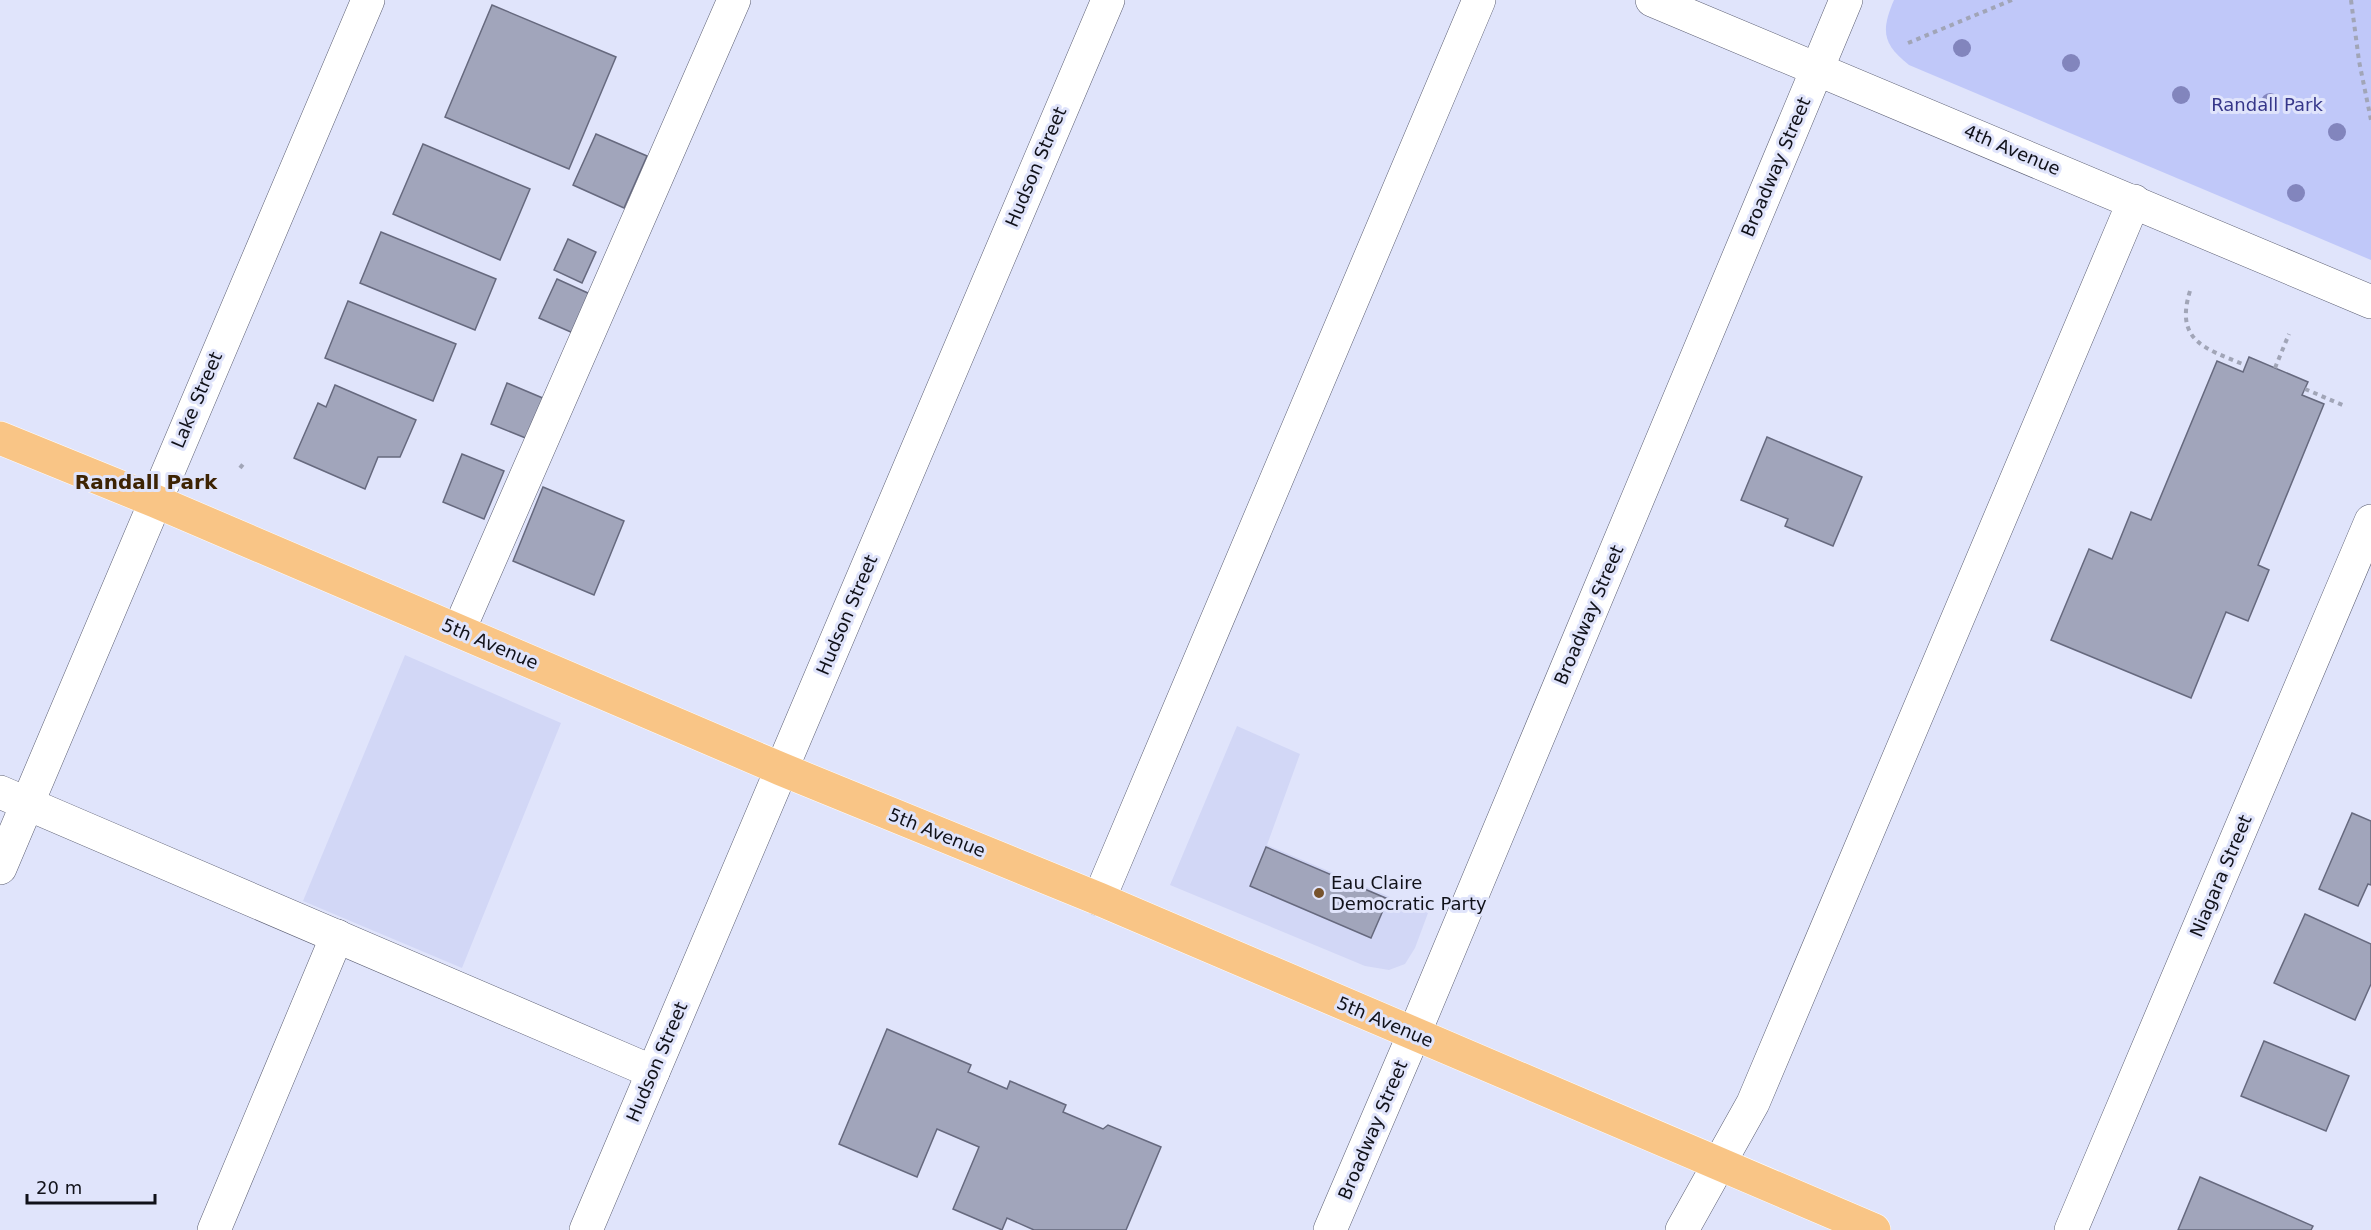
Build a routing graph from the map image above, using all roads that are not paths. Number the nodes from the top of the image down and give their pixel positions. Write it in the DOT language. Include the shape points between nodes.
graph roads {
  1 [pos="368,0"];
  2 [pos="734,0"];
  3 [pos="1108,0"];
  4 [pos="1479,0"];
  5 [pos="1652,0"];
  6 [pos="1846,0"];
  7 [pos="1817,68"];
  8 [pos="2134,201"];
  9 [pos="2371,302"];
  10 [pos="0,438"];
  11 [pos="155,501"];
  12 [pos="2371,521"];
  13 [pos="459,630"];
  14 [pos="781,769"];
  15 [pos="13,798"];
  16 [pos="0,868"];
  17 [pos="1099,899"];
  18 [pos="337,936"];
  19 [pos="1414,1034"];
  20 [pos="653,1072"];
  21 [pos="1719,1164"];
  22 [pos="214,1230"];
  23 [pos="586,1230"];
  24 [pos="1330,1230"];
  25 [pos="1682,1230"];
  26 [pos="1874,1230"];
  27 [pos="2071,1230"];
  1 -- 11 [label="street, Lake Street"];
  2 -- 13 [label="street"];
  3 -- 14 [label="street, Hudson Street"];
  4 -- 17 [label="street"];
  5 -- 7 [label="street, 4th Avenue"];
  6 -- 7 [label="street, Broadway Street"];
  7 -- 8 [label="street, 4th Avenue"];
  7 -- 19 [label="street, Broadway Street"];
  8 -- 9 [label="street, 4th Avenue"];
  8 -- 21 [label="street" via="1752,1103"];
  10 -- 11 [label="main road, 5th Avenue"];
  11 -- 13 [label="main road, 5th Avenue"];
  11 -- 15 [label="street, Lake Street"];
  12 -- 27 [label="street, Niagara Street"];
  13 -- 14 [label="main road, 5th Avenue"];
  14 -- 17 [label="main road, 5th Avenue"];
  14 -- 20 [label="street, Hudson Street"];
  15 -- 16 [label="street, Lake Street"];
  15 -- 18 [label="street"];
  17 -- 19 [label="main road, 5th Avenue"];
  18 -- 20 [label="street"];
  18 -- 22 [label="street"];
  19 -- 21 [label="main road, 5th Avenue"];
  19 -- 24 [label="street, Broadway Street"];
  20 -- 23 [label="street, Hudson Street"];
  21 -- 25 [label="street"];
  21 -- 26 [label="main road, 5th Avenue"];
}
